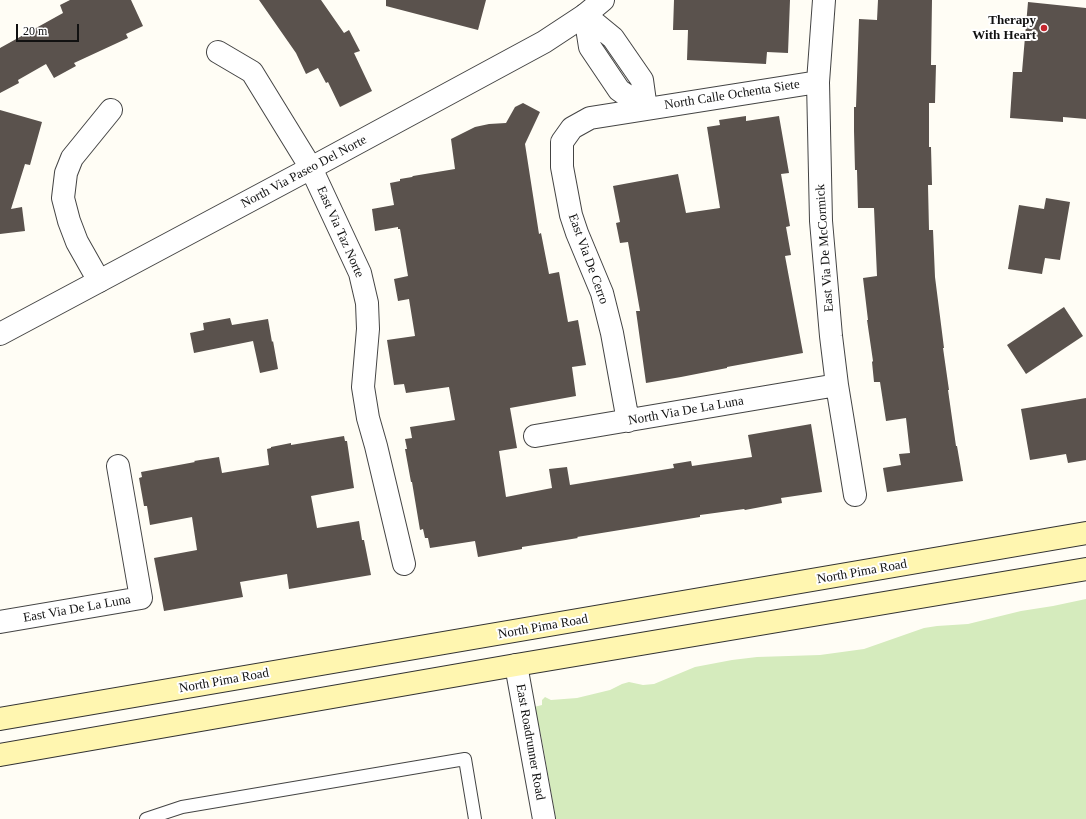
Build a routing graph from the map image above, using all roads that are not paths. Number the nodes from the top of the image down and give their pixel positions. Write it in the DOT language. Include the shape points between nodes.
graph roads {
  1 [pos="603,0"];
  2 [pos="824,0"];
  3 [pos="585,15"];
  4 [pos="218,52"];
  5 [pos="818,82"];
  6 [pos="646,109"];
  7 [pos="110,110"];
  8 [pos="311,168"];
  9 [pos="99,281"];
  10 [pos="0,334"];
  11 [pos="837,385"];
  12 [pos="628,420"];
  13 [pos="535,436"];
  14 [pos="118,466"];
  15 [pos="855,495"];
  16 [pos="1086,533"];
  17 [pos="404,564"];
  18 [pos="1086,569"];
  19 [pos="0,622"];
  20 [pos="516,665"];
  21 [pos="0,719"];
  22 [pos="0,755"];
  23 [pos="146,819"];
  24 [pos="475,819"];
  25 [pos="544,819"];
  1 -- 3 [label="street, North Via Paseo Del Norte"];
  2 -- 5 [label="street, East Via De McCormick"];
  3 -- 6 [label="street" via="590,47 620,90"];
  3 -- 8 [label="street, North Via Paseo Del Norte" via="544,42"];
  4 -- 8 [label="street, East Via Taz Norte" via="252,72"];
  5 -- 6 [label="street, North Calle Ochenta Siete"];
  5 -- 11 [label="street, East Via De McCormick" via="821,221"];
  6 -- 12 [label="street, East Via De Cerro" via="590,118 572,128 562,142 562,167 571,215 602,292"];
  7 -- 9 [label="street" via="72,158 66,174 63,198 68,221 77,242"];
  8 -- 9 [label="street, North Via Paseo Del Norte"];
  8 -- 17 [label="street, East Via Taz Norte" via="360,273 367,303 364,387 368,418"];
  9 -- 10 [label="street, North Via Paseo Del Norte"];
  11 -- 12 [label="street, North Via De La Luna"];
  11 -- 15 [label="street, East Via De McCormick"];
  12 -- 13 [label="street, North Via De La Luna"];
  14 -- 19 [label="street, East Via De La Luna" via="141,598"];
  16 -- 21 [label="main road, North Pima Road"];
  18 -- 20 [label="main road"];
  20 -- 22 [label="main road"];
  20 -- 25 [label="street, East Roadrunner Road"];
  23 -- 24 [label="lane" via="182,807 464,758"];
}
